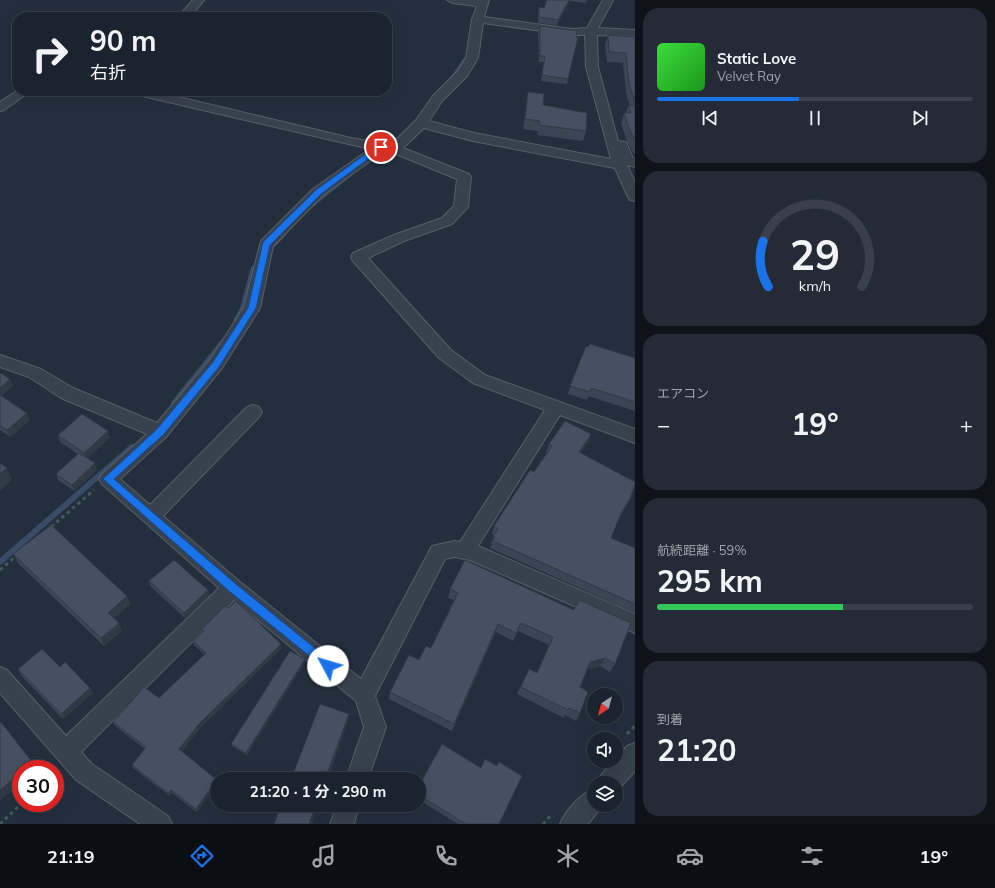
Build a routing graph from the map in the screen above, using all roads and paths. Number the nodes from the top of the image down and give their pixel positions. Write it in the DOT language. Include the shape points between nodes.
graph roads {
  1 [pos="199,0"];
  2 [pos="452,0"];
  3 [pos="608,0"];
  4 [pos="484,1"];
  5 [pos="188,12"];
  6 [pos="478,19"];
  7 [pos="591,32"];
  8 [pos="635,33"];
  9 [pos="12,92"];
  10 [pos="0,93"];
  11 [pos="17,96"];
  12 [pos="159,96"];
  13 [pos="0,107"];
  14 [pos="421,123"];
  15 [pos="612,144"];
  16 [pos="388,148"];
  17 [pos="635,163"];
  18 [pos="619,165"];
  19 [pos="635,197"];
  20 [pos="0,361"];
  21 [pos="556,407"];
  22 [pos="253,412"];
  23 [pos="160,432"];
  24 [pos="635,436"];
  25 [pos="108,479"];
  26 [pos="151,516"];
  27 [pos="48,530"];
  28 [pos="464,551"];
  29 [pos="18,555"];
  30 [pos="0,570"];
  31 [pos="233,588"];
  32 [pos="635,624"];
  33 [pos="0,677"];
  34 [pos="364,695"];
  35 [pos="66,751"];
  36 [pos="635,754"];
  37 [pos="359,772"];
  38 [pos="615,776"];
  39 [pos="587,808"];
  40 [pos="13,812"];
  41 [pos="346,812"];
  42 [pos="0,824"];
  43 [pos="160,824"];
  44 [pos="342,824"];
  45 [pos="572,824"];
  1 -- 5 [label="street"];
  2 -- 4 [label="street"];
  3 -- 7 [label="street" via="594,22"];
  4 -- 6 [label="street"];
  6 -- 7 [label="street" via="572,32"];
  6 -- 14 [label="street" via="472,58 463,73 437,99"];
  7 -- 8 [label="street"];
  7 -- 15 [label="street" via="592,67"];
  9 -- 10 [label="street"];
  11 -- 13 [label="street"];
  12 -- 16 [label="street" via="351,142"];
  14 -- 16 [label="street"];
  14 -- 18 [label="street" via="473,137"];
  15 -- 17 [label="street" via="621,145 627,161"];
  15 -- 18 [label="street"];
  16 -- 21 [label="street" via="464,177 461,207 447,221 399,238 358,257 445,354 479,379"];
  16 -- 23 [label="street" via="318,192 266,244 252,308 216,364"];
  18 -- 19 [label="street"];
  20 -- 23 [label="street" via="34,373 67,393"];
  21 -- 24 [label="street"];
  21 -- 28 [label="street"];
  22 -- 26 [label="street"];
  23 -- 25 [label="street"];
  25 -- 26 [label="street"];
  25 -- 27 [label="path"];
  26 -- 31 [label="street"];
  28 -- 32 [label="street" via="472,552"];
  28 -- 34 [label="street" via="454,549 439,552"];
  29 -- 30 [label="path"];
  31 -- 34 [label="street"];
  31 -- 35 [label="street"];
  33 -- 35 [label="street"];
  34 -- 37 [label="street" via="375,727"];
  35 -- 43 [label="street" via="84,772"];
  36 -- 38 [label="street"];
  39 -- 45 [label="street"];
  40 -- 42 [label="path"];
  41 -- 44 [label="street"];
}
